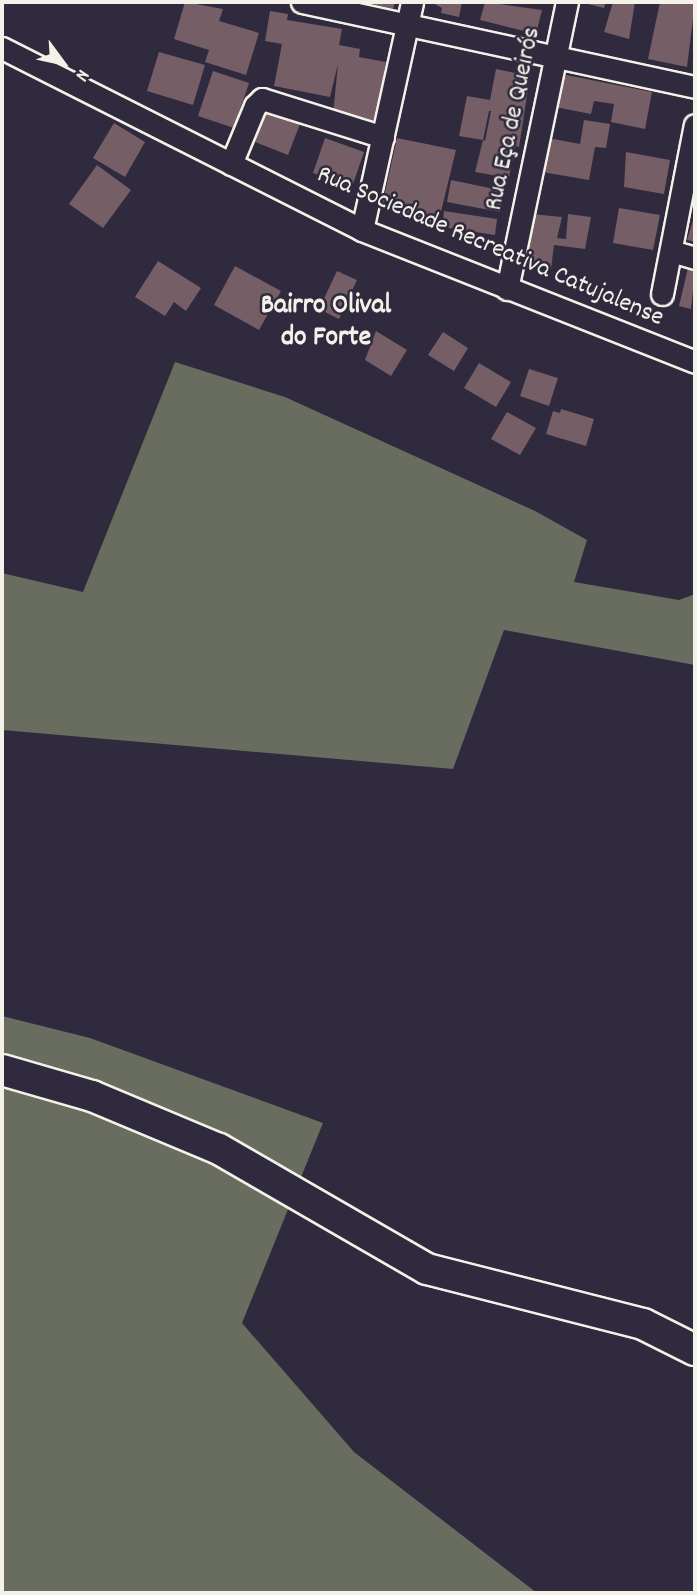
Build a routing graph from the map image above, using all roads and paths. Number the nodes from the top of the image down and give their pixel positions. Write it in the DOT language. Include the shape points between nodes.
graph roads {
  1 [pos="302,2"];
  2 [pos="412,2"];
  3 [pos="567,2"];
  4 [pos="407,26"];
  5 [pos="2,48"];
  6 [pos="556,55"];
  7 [pos="695,87"];
  8 [pos="695,125"];
  9 [pos="383,137"];
  10 [pos="231,164"];
  11 [pos="362,230"];
  12 [pos="671,251"];
  13 [pos="695,258"];
  14 [pos="507,289"];
  15 [pos="662,294"];
  16 [pos="695,362"];
  17 [pos="2,1070"];
  18 [pos="695,1350"];
  1 -- 4 [label="street"];
  2 -- 4 [label="street"];
  3 -- 6 [label="street, Rua Eça de Queirós"];
  4 -- 6 [label="street"];
  4 -- 9 [label="street"];
  5 -- 10 [label="street, Rua Sociedade Recreativa Catujalense"];
  6 -- 7 [label="street"];
  6 -- 14 [label="street, Rua Eça de Queirós"];
  8 -- 12 [label="street"];
  9 -- 10 [label="street" via="262,99"];
  9 -- 11 [label="street"];
  10 -- 11 [label="street, Rua Sociedade Recreativa Catujalense"];
  11 -- 14 [label="street, Rua Sociedade Recreativa Catujalense"];
  12 -- 13 [label="street"];
  12 -- 15 [label="street"];
  14 -- 16 [label="street, Rua Sociedade Recreativa Catujalense"];
  17 -- 18 [label="street" via="92,1096 219,1149 427,1269 643,1324"];
}
